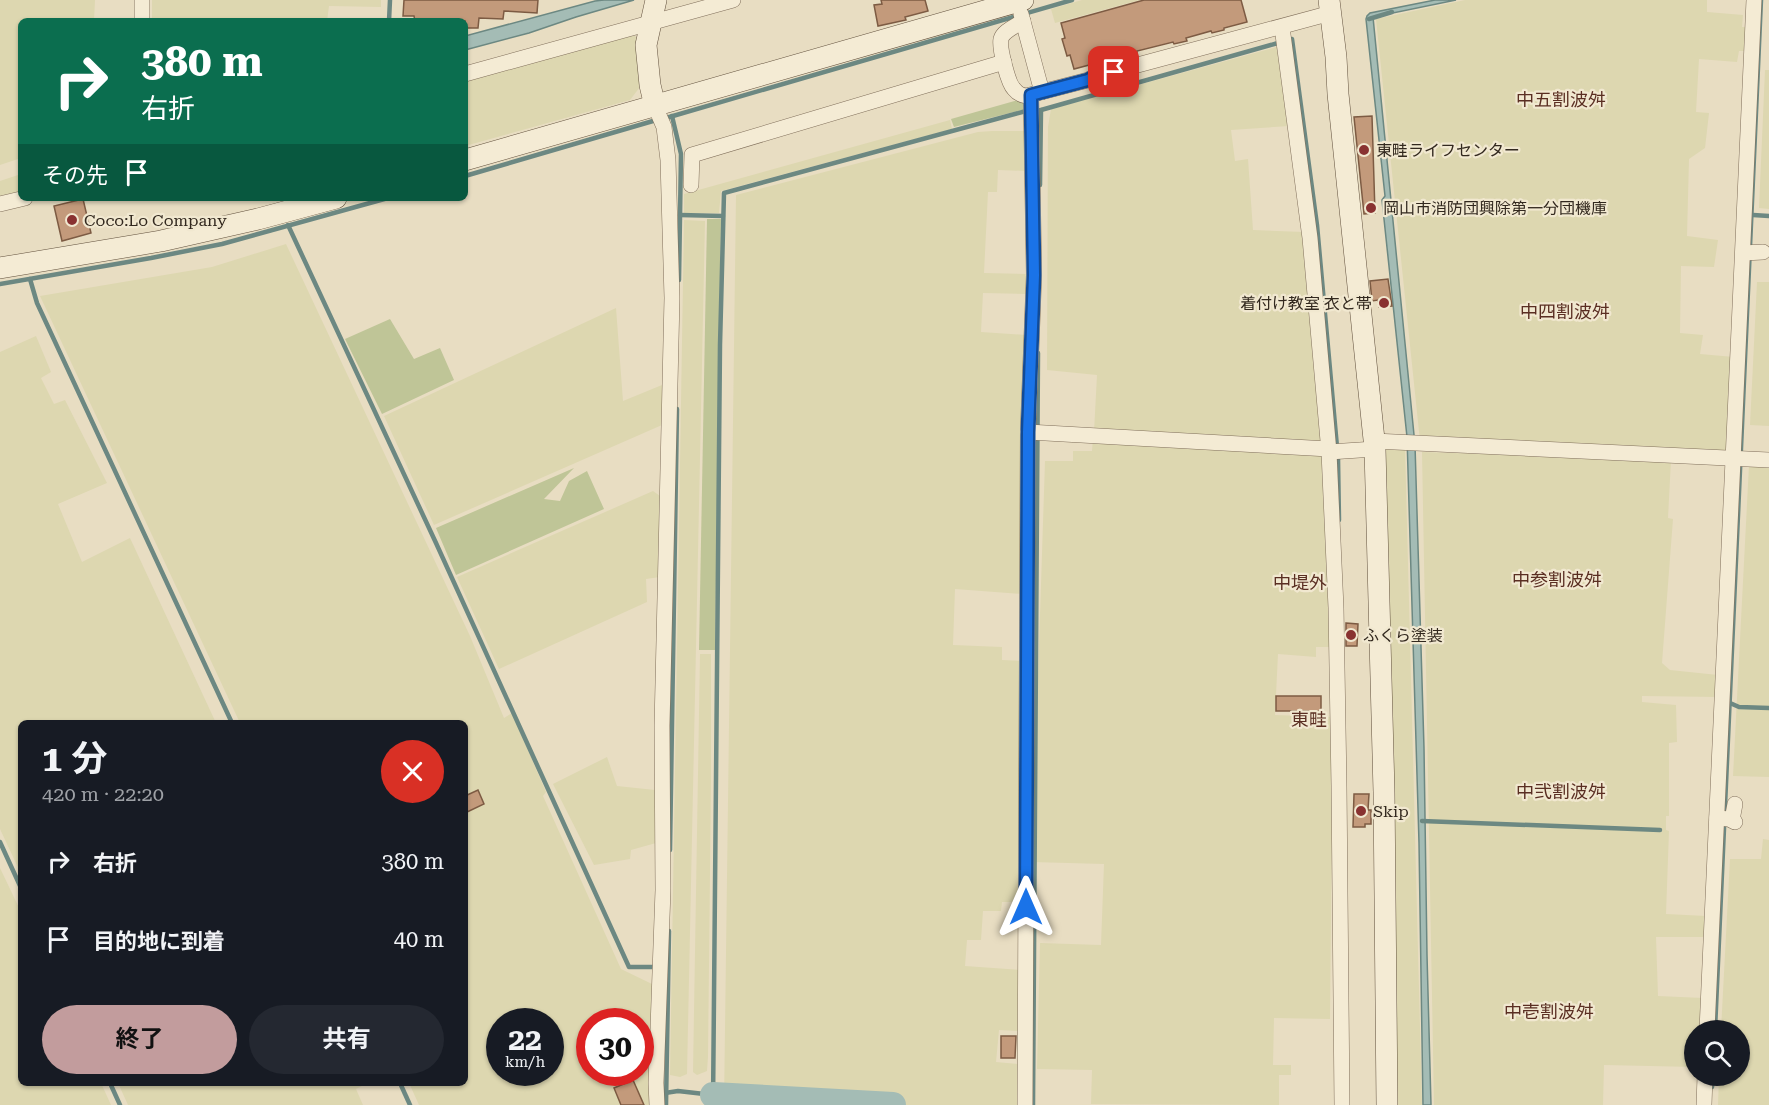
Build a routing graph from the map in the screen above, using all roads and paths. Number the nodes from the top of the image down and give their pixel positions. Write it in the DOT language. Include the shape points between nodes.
graph roads {
  1 [pos="142,0"];
  2 [pos="656,0"];
  3 [pos="733,0"];
  4 [pos="1754,0"];
  5 [pos="1330,7"];
  6 [pos="1021,10"];
  7 [pos="141,18"];
  8 [pos="652,23"];
  9 [pos="1282,27"];
  10 [pos="1761,34"];
  11 [pos="1004,62"];
  12 [pos="468,73"];
  13 [pos="1034,102"];
  14 [pos="655,106"];
  15 [pos="468,159"];
  16 [pos="691,185"];
  17 [pos="18,200"];
  18 [pos="325,201"];
  19 [pos="0,204"];
  20 [pos="0,268"];
  21 [pos="1035,432"];
  22 [pos="1374,445"];
  23 [pos="1334,451"];
  24 [pos="1739,459"];
  25 [pos="1769,460"];
  26 [pos="1708,1020"];
  27 [pos="1705,1086"];
  28 [pos="657,1105"];
  29 [pos="1025,1105"];
  30 [pos="1342,1105"];
  31 [pos="1387,1105"];
  32 [pos="1704,1105"];
  1 -- 7 [label="street"];
  2 -- 8 [label="street"];
  3 -- 8 [label="street"];
  4 -- 10 [label="street"];
  5 -- 9 [label="street"];
  5 -- 22 [label="street"];
  6 -- 11 [label="street" via="1000,41"];
  6 -- 13 [label="street"];
  6 -- 14 [label="street"];
  8 -- 12 [label="street"];
  8 -- 14 [label="street" via="646,59"];
  9 -- 13 [label="street"];
  9 -- 23 [label="street"];
  10 -- 24 [label="street"];
  11 -- 13 [label="street" via="1012,88"];
  11 -- 16 [label="street" via="692,155"];
  13 -- 21 [label="street"];
  14 -- 15 [label="street"];
  14 -- 28 [label="street" via="664,127 668,160 672,298"];
  17 -- 19 [label="street"];
  18 -- 20 [label="street" via="161,241"];
  21 -- 23 [label="street"];
  21 -- 29 [label="street"];
  22 -- 23 [label="street"];
  22 -- 24 [label="street" via="1411,443"];
  22 -- 31 [label="street" via="1384,792"];
  23 -- 30 [label="street"];
  24 -- 25 [label="street"];
  24 -- 26 [label="street" via="1732,586 1728,817 1721,848"];
  27 -- 32 [label="street"];
}
